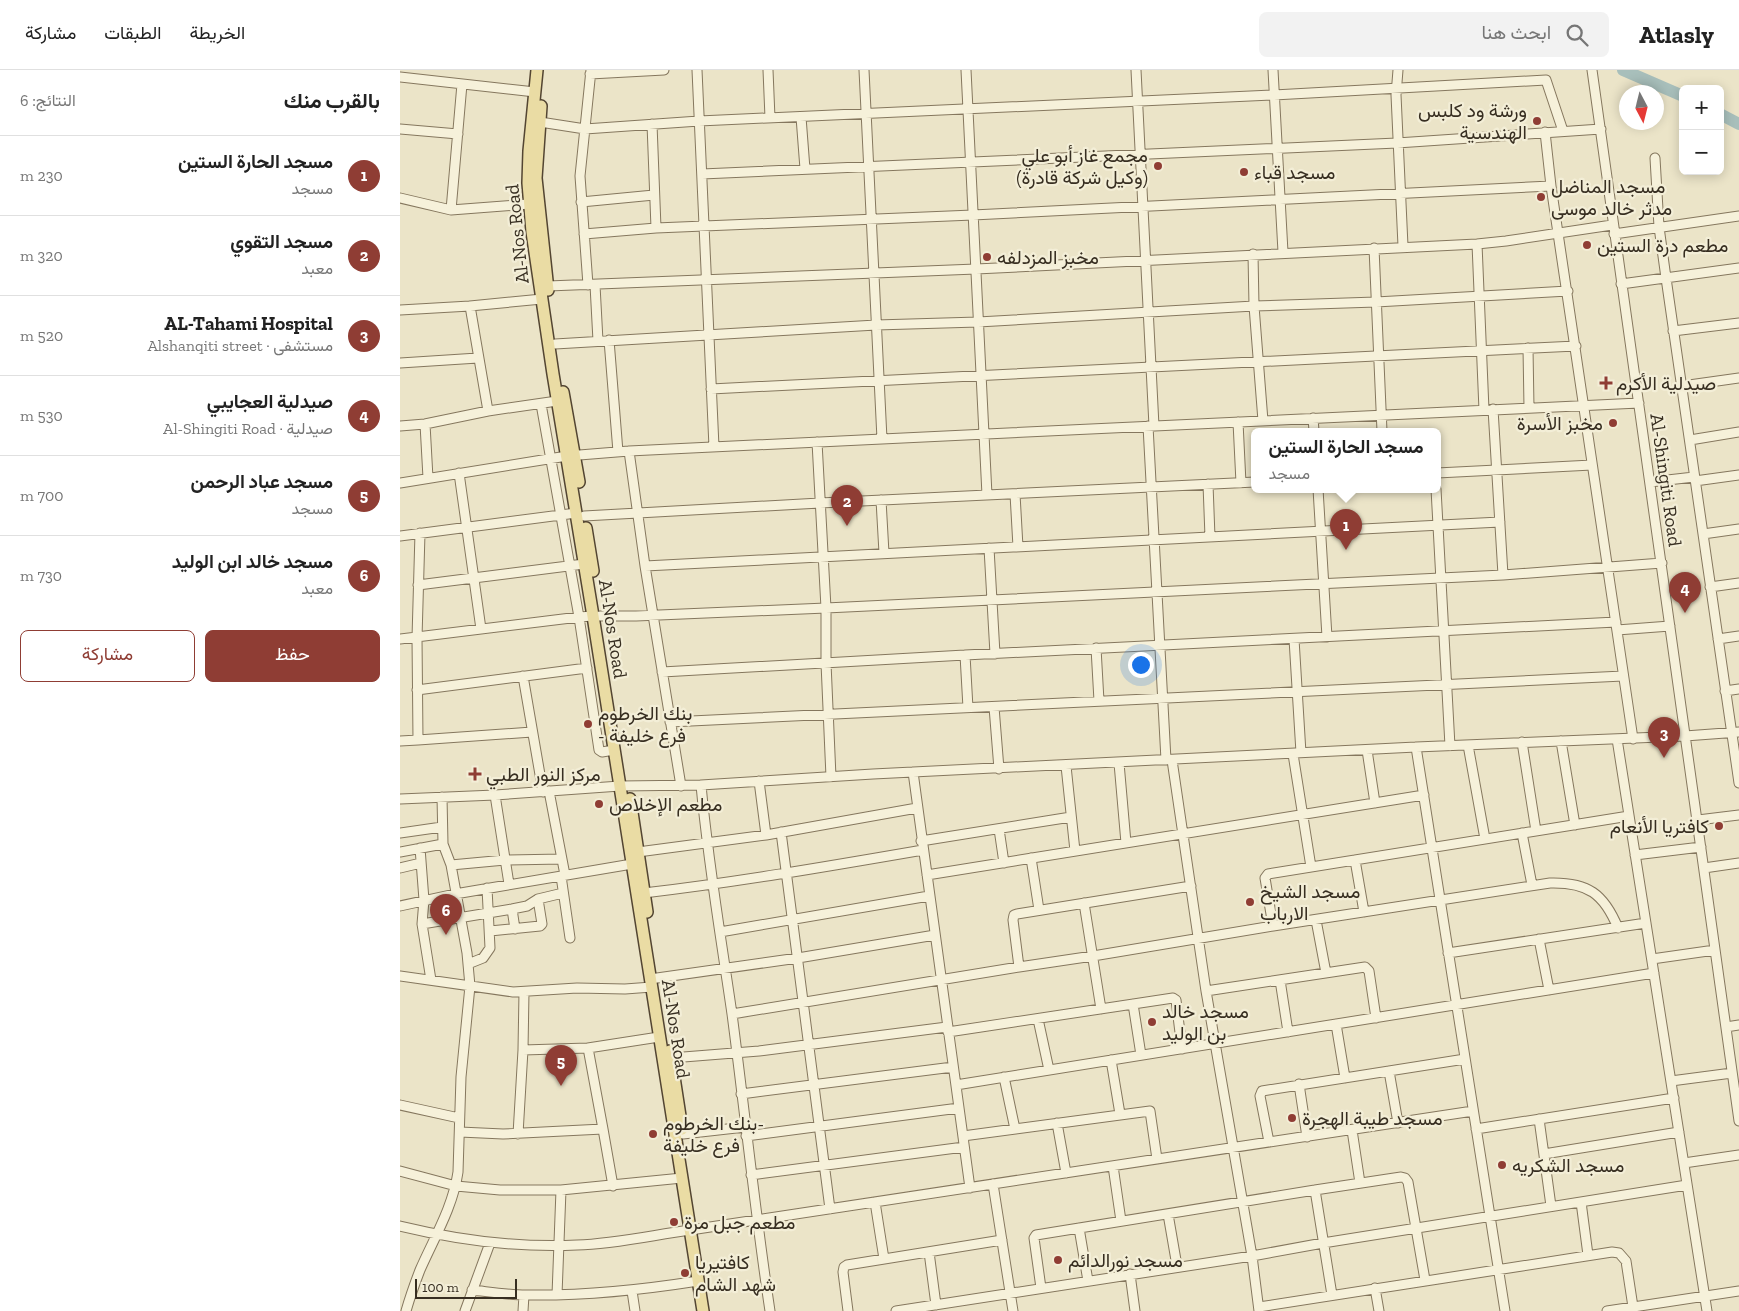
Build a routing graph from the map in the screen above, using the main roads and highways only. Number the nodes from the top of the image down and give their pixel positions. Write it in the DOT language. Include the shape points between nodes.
graph roads {
  1 [pos="537,70"];
  2 [pos="544,70"];
  3 [pos="571,456"];
  4 [pos="580,515"];
  5 [pos="597,616"];
  6 [pos="624,786"];
  7 [pos="653,981"];
  8 [pos="670,1076"];
  9 [pos="694,1229"];
  10 [pos="703,1311"];
  11 [pos="710,1311"];
  1 -- 3 [label="main road, Al-Nos Road" via="529,150 529,204 557,401"];
  2 -- 3 [label="main road, Al-Nos Road" via="537,197"];
  3 -- 4 [label="main road, Al-Nos Road"];
  4 -- 5 [label="main road, Al-Nos Road"];
  4 -- 5 [label="main road, Al-Nos Road" via="584,564"];
  5 -- 6 [label="main road, Al-Nos Road"];
  5 -- 6 [label="main road, Al-Nos Road" via="608,713"];
  6 -- 7 [label="main road, Al-Nos Road" via="632,864"];
  6 -- 7 [label="main road, Al-Nos Road" via="638,852"];
  7 -- 8 [label="main road, Al-Nos Road" via="659,1037"];
  7 -- 8 [label="main road, Al-Nos Road" via="671,1058"];
  8 -- 9 [label="main road, Al-Nos Road" via="683,1134"];
  8 -- 9 [label="main road, Al-Nos Road" via="682,1178"];
  9 -- 10 [label="main road, Al-Nos Road"];
  9 -- 11 [label="main road, Al-Nos Road"];
}
